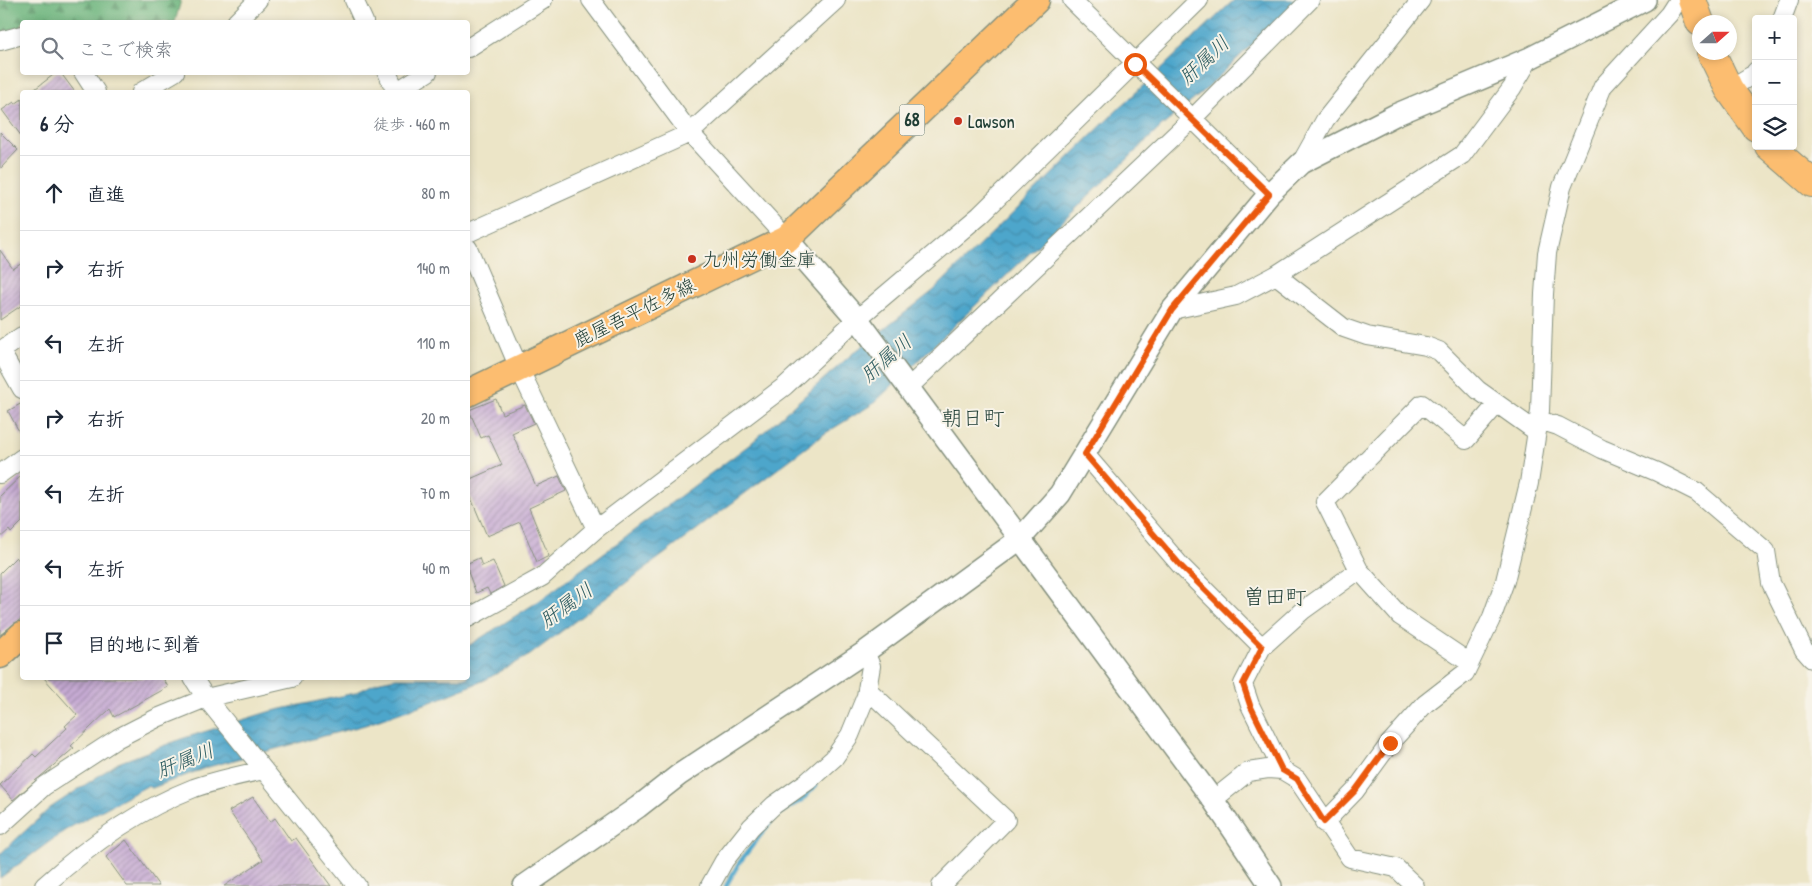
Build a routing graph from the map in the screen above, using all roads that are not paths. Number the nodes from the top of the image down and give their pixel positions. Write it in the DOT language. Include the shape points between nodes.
graph roads {
  1 [pos="258,0"];
  2 [pos="354,0"];
  3 [pos="543,0"];
  4 [pos="591,0"];
  5 [pos="836,0"];
  6 [pos="1036,0"];
  7 [pos="1072,0"];
  8 [pos="1199,0"];
  9 [pos="1310,0"];
  10 [pos="1421,0"];
  11 [pos="1645,0"];
  12 [pos="1678,0"];
  13 [pos="1692,0"];
  14 [pos="1789,0"];
  15 [pos="1697,15"];
  16 [pos="1783,15"];
  17 [pos="238,20"];
  18 [pos="363,20"];
  19 [pos="20,36"];
  20 [pos="0,41"];
  21 [pos="470,47"];
  22 [pos="1530,58"];
  23 [pos="1715,60"];
  24 [pos="1138,67"];
  25 [pos="85,75"];
  26 [pos="170,75"];
  27 [pos="388,75"];
  28 [pos="423,75"];
  29 [pos="1752,75"];
  30 [pos="1730,89"];
  31 [pos="95,90"];
  32 [pos="144,90"];
  33 [pos="395,90"];
  34 [pos="399,90"];
  35 [pos="1189,117"];
  36 [pos="1752,121"];
  37 [pos="690,133"];
  38 [pos="1774,150"];
  39 [pos="1301,163"];
  40 [pos="1812,183"];
  41 [pos="1269,194"];
  42 [pos="470,232"];
  43 [pos="787,239"];
  44 [pos="470,253"];
  45 [pos="1276,275"];
  46 [pos="1172,310"];
  47 [pos="859,322"];
  48 [pos="20,337"];
  49 [pos="0,351"];
  50 [pos="519,368"];
  51 [pos="905,383"];
  52 [pos="20,386"];
  53 [pos="470,392"];
  54 [pos="1497,404"];
  55 [pos="1538,426"];
  56 [pos="1085,454"];
  57 [pos="20,459"];
  58 [pos="0,474"];
  59 [pos="596,529"];
  60 [pos="1020,539"];
  61 [pos="1360,570"];
  62 [pos="470,617"];
  63 [pos="20,637"];
  64 [pos="1262,647"];
  65 [pos="865,652"];
  66 [pos="0,655"];
  67 [pos="1812,659"];
  68 [pos="1470,664"];
  69 [pos="195,680"];
  70 [pos="285,680"];
  71 [pos="867,689"];
  72 [pos="209,701"];
  73 [pos="260,765"];
  74 [pos="1282,770"];
  75 [pos="1213,800"];
  76 [pos="3,818"];
  77 [pos="1324,822"];
  78 [pos="44,886"];
  79 [pos="357,886"];
  80 [pos="524,886"];
  81 [pos="710,886"];
  82 [pos="941,886"];
  83 [pos="1271,886"];
  84 [pos="1415,886"];
  1 -- 17 [label="street"];
  2 -- 18 [label="street"];
  3 -- 21 [label="street"];
  4 -- 37 [label="street"];
  5 -- 37 [label="street"];
  6 -- 43 [label="main road, 鹿屋吾平佐多線 / 68"];
  7 -- 24 [label="street"];
  8 -- 24 [label="street"];
  9 -- 35 [label="street"];
  10 -- 39 [label="street" via="1325,120"];
  11 -- 22 [label="street"];
  12 -- 55 [label="street" via="1603,86 1562,187 1547,253"];
  13 -- 15 [label="highway"];
  14 -- 16 [label="street"];
  19 -- 20 [label="street"];
  22 -- 39 [label="street" via="1395,115"];
  22 -- 45 [label="street" via="1462,155"];
  23 -- 30 [label="highway"];
  24 -- 35 [label="street"];
  24 -- 47 [label="street" via="980,215"];
  25 -- 31 [label="street"];
  26 -- 32 [label="street"];
  27 -- 33 [label="street"];
  28 -- 34 [label="street"];
  29 -- 30 [label="street"];
  30 -- 36 [label="highway"];
  35 -- 41 [label="street"];
  35 -- 51 [label="street"];
  37 -- 42 [label="street"];
  37 -- 43 [label="street"];
  38 -- 40 [label="highway"];
  39 -- 41 [label="street"];
  41 -- 46 [label="street"];
  43 -- 47 [label="street"];
  43 -- 50 [label="main road, 鹿屋吾平佐多線 / 68"];
  44 -- 50 [label="street"];
  45 -- 46 [label="street" via="1236,296"];
  45 -- 54 [label="street" via="1344,328 1367,336 1426,346 1439,352"];
  46 -- 56 [label="street"];
  47 -- 51 [label="street"];
  47 -- 59 [label="street" via="785,386"];
  48 -- 49 [label="street"];
  49 -- 52 [label="street"];
  50 -- 53 [label="main road, 鹿屋吾平佐多線 / 68"];
  50 -- 59 [label="street"];
  51 -- 60 [label="street"];
  54 -- 55 [label="street"];
  54 -- 61 [label="street" via="1466,440 1422,404 1324,502"];
  55 -- 67 [label="street" via="1558,426 1696,492 1759,544 1766,550 1771,583 1804,650"];
  55 -- 68 [label="street" via="1529,483 1506,581"];
  56 -- 60 [label="street" via="1060,494"];
  56 -- 64 [label="street" via="1181,566"];
  57 -- 58 [label="street"];
  59 -- 62 [label="street" via="542,577"];
  60 -- 65 [label="street"];
  60 -- 75 [label="street"];
  61 -- 64 [label="street" via="1302,611"];
  61 -- 68 [label="street" via="1400,616"];
  63 -- 66 [label="main road"];
  64 -- 74 [label="street" via="1243,684"];
  65 -- 71 [label="street" via="871,666"];
  65 -- 80 [label="street" via="679,775"];
  68 -- 77 [label="street" via="1465,673 1425,704 1390,743 1355,791"];
  69 -- 72 [label="street"];
  70 -- 72 [label="street"];
  71 -- 81 [label="street" via="850,735 834,758 751,827 724,861"];
  71 -- 82 [label="street" via="1006,820"];
  72 -- 73 [label="street"];
  72 -- 76 [label="street" via="157,718 118,738 43,787"];
  73 -- 78 [label="street" via="166,801 106,838"];
  73 -- 79 [label="street"];
  74 -- 75 [label="street" via="1268,768 1248,772"];
  74 -- 77 [label="street" via="1297,779"];
  75 -- 83 [label="street"];
  77 -- 84 [label="street" via="1350,858 1396,868"];
}
